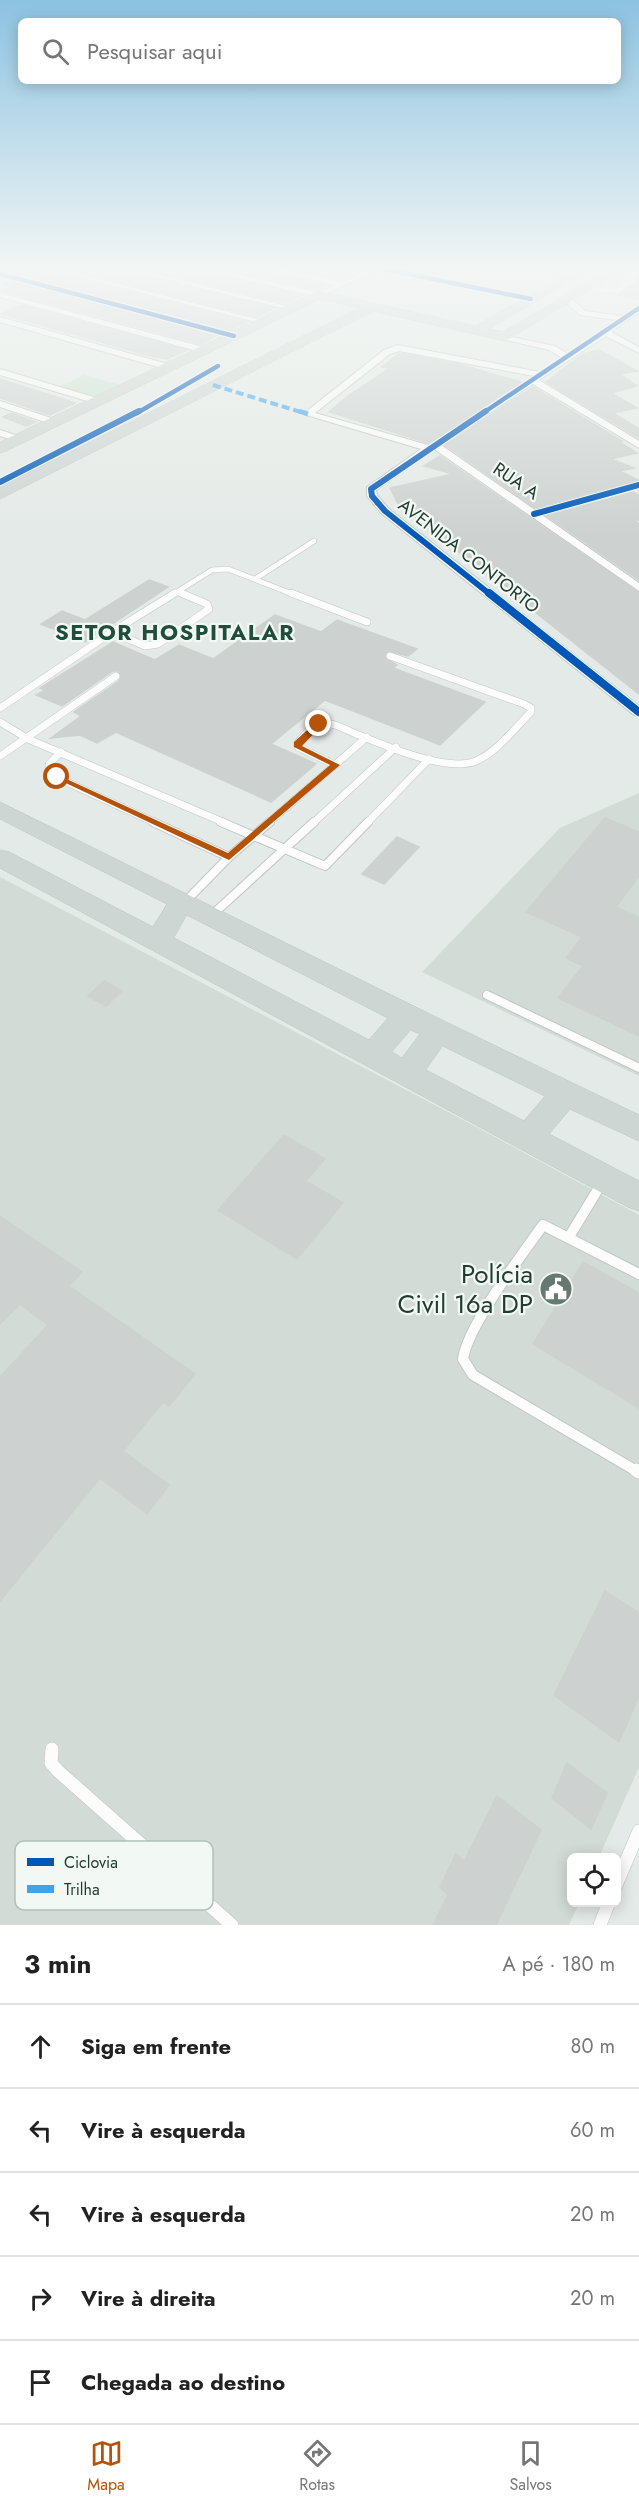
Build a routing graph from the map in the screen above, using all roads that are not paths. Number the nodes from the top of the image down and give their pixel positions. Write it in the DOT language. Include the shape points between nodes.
graph roads {
  1 [pos="136,358"];
  2 [pos="268,358"];
  3 [pos="380,358"];
  4 [pos="444,358"];
  5 [pos="566,358"];
  6 [pos="185,359"];
  7 [pos="168,367"];
  8 [pos="0,372"];
  9 [pos="233,375"];
  10 [pos="538,378"];
  11 [pos="0,404"];
  12 [pos="90,404"];
  13 [pos="54,422"];
  14 [pos="134,425"];
  15 [pos="0,433"];
  16 [pos="19,439"];
  17 [pos="639,445"];
  18 [pos="430,446"];
  19 [pos="0,448"];
  20 [pos="639,485"];
  21 [pos="0,494"];
  22 [pos="534,514"];
  23 [pos="314,541"];
  24 [pos="255,579"];
  25 [pos="639,588"];
  26 [pos="178,592"];
  27 [pos="367,622"];
  28 [pos="112,632"];
  29 [pos="390,656"];
  30 [pos="116,676"];
  31 [pos="0,708"];
  32 [pos="639,712"];
  33 [pos="0,722"];
  34 [pos="367,737"];
  35 [pos="28,739"];
  36 [pos="396,747"];
  37 [pos="61,752"];
  38 [pos="0,756"];
  39 [pos="429,759"];
  40 [pos="335,765"];
  41 [pos="0,808"];
  42 [pos="255,835"];
  43 [pos="284,848"];
  44 [pos="229,857"];
  45 [pos="0,858"];
  46 [pos="184,903"];
  47 [pos="212,915"];
  48 [pos="158,943"];
  49 [pos="487,995"];
  50 [pos="407,1015"];
  51 [pos="438,1031"];
  52 [pos="372,1056"];
  53 [pos="639,1068"];
  54 [pos="407,1074"];
  55 [pos="566,1092"];
  56 [pos="639,1129"];
  57 [pos="528,1138"];
  58 [pos="604,1179"];
  59 [pos="639,1197"];
  60 [pos="569,1237"];
  61 [pos="639,1274"];
  62 [pos="639,1472"];
  63 [pos="52,1749"];
  64 [pos="639,1831"];
  65 [pos="137,1841"];
  66 [pos="621,1872"];
  67 [pos="607,1907"];
  68 [pos="213,1908"];
  69 [pos="232,1925"];
  70 [pos="600,1925"];
  1 -- 7 [label="street"];
  2 -- 9 [label="main road"];
  3 -- 18 [label="street, RUA A" via="308,414"];
  4 -- 10 [label="street, RUA A"];
  5 -- 10 [label="street, AVENIDA CONTORTO"];
  6 -- 7 [label="main road"];
  6 -- 9 [label="main road" via="218,366"];
  7 -- 12 [label="main road"];
  8 -- 12 [label="street"];
  9 -- 14 [label="main road"];
  10 -- 17 [label="street"];
  10 -- 18 [label="street, AVENIDA CONTORTO"];
  11 -- 13 [label="street"];
  12 -- 13 [label="main road"];
  12 -- 14 [label="main road" via="91,416 100,421"];
  13 -- 16 [label="main road"];
  14 -- 21 [label="main road"];
  15 -- 16 [label="street"];
  16 -- 19 [label="main road"];
  18 -- 22 [label="street, RUA A"];
  18 -- 32 [label="street, AVENIDA CONTORTO" via="371,489 372,496"];
  20 -- 22 [label="street"];
  22 -- 25 [label="street, RUA A"];
  23 -- 24 [label="lane"];
  24 -- 26 [label="lane" via="219,568"];
  24 -- 27 [label="lane"];
  26 -- 28 [label="lane"];
  26 -- 28 [label="lane" via="207,604 209,609 151,646"];
  28 -- 31 [label="lane"];
  29 -- 39 [label="lane" via="531,708 475,761 449,765"];
  30 -- 35 [label="lane"];
  33 -- 35 [label="lane"];
  34 -- 36 [label="lane"];
  34 -- 40 [label="lane"];
  34 -- 40 [label="lane" via="328,723 319,724 297,744 305,752"];
  35 -- 37 [label="lane"];
  35 -- 38 [label="lane"];
  36 -- 39 [label="lane"];
  36 -- 43 [label="lane"];
  37 -- 42 [label="lane"];
  37 -- 44 [label="lane" via="49,764 49,771 57,777"];
  39 -- 43 [label="lane" via="325,866"];
  40 -- 42 [label="lane"];
  41 -- 46 [label="main road"];
  42 -- 43 [label="lane"];
  42 -- 44 [label="lane"];
  43 -- 47 [label="lane"];
  44 -- 46 [label="lane"];
  45 -- 48 [label="main road"];
  46 -- 47 [label="main road"];
  46 -- 48 [label="main road" via="173,913"];
  47 -- 50 [label="main road"];
  48 -- 52 [label="main road"];
  49 -- 53 [label="lane"];
  50 -- 51 [label="main road"];
  50 -- 52 [label="main road"];
  51 -- 54 [label="main road"];
  51 -- 55 [label="main road"];
  52 -- 54 [label="main road"];
  54 -- 57 [label="main road"];
  55 -- 56 [label="main road"];
  55 -- 57 [label="main road"];
  57 -- 58 [label="main road"];
  58 -- 59 [label="main road"];
  58 -- 60 [label="lane"];
  60 -- 61 [label="lane"];
  60 -- 62 [label="lane" via="543,1225 465,1345 463,1359 473,1375"];
  63 -- 65 [label="lane" via="51,1763 58,1771"];
  64 -- 66 [label="lane"];
  67 -- 70 [label="lane"];
  68 -- 69 [label="lane"];
}
